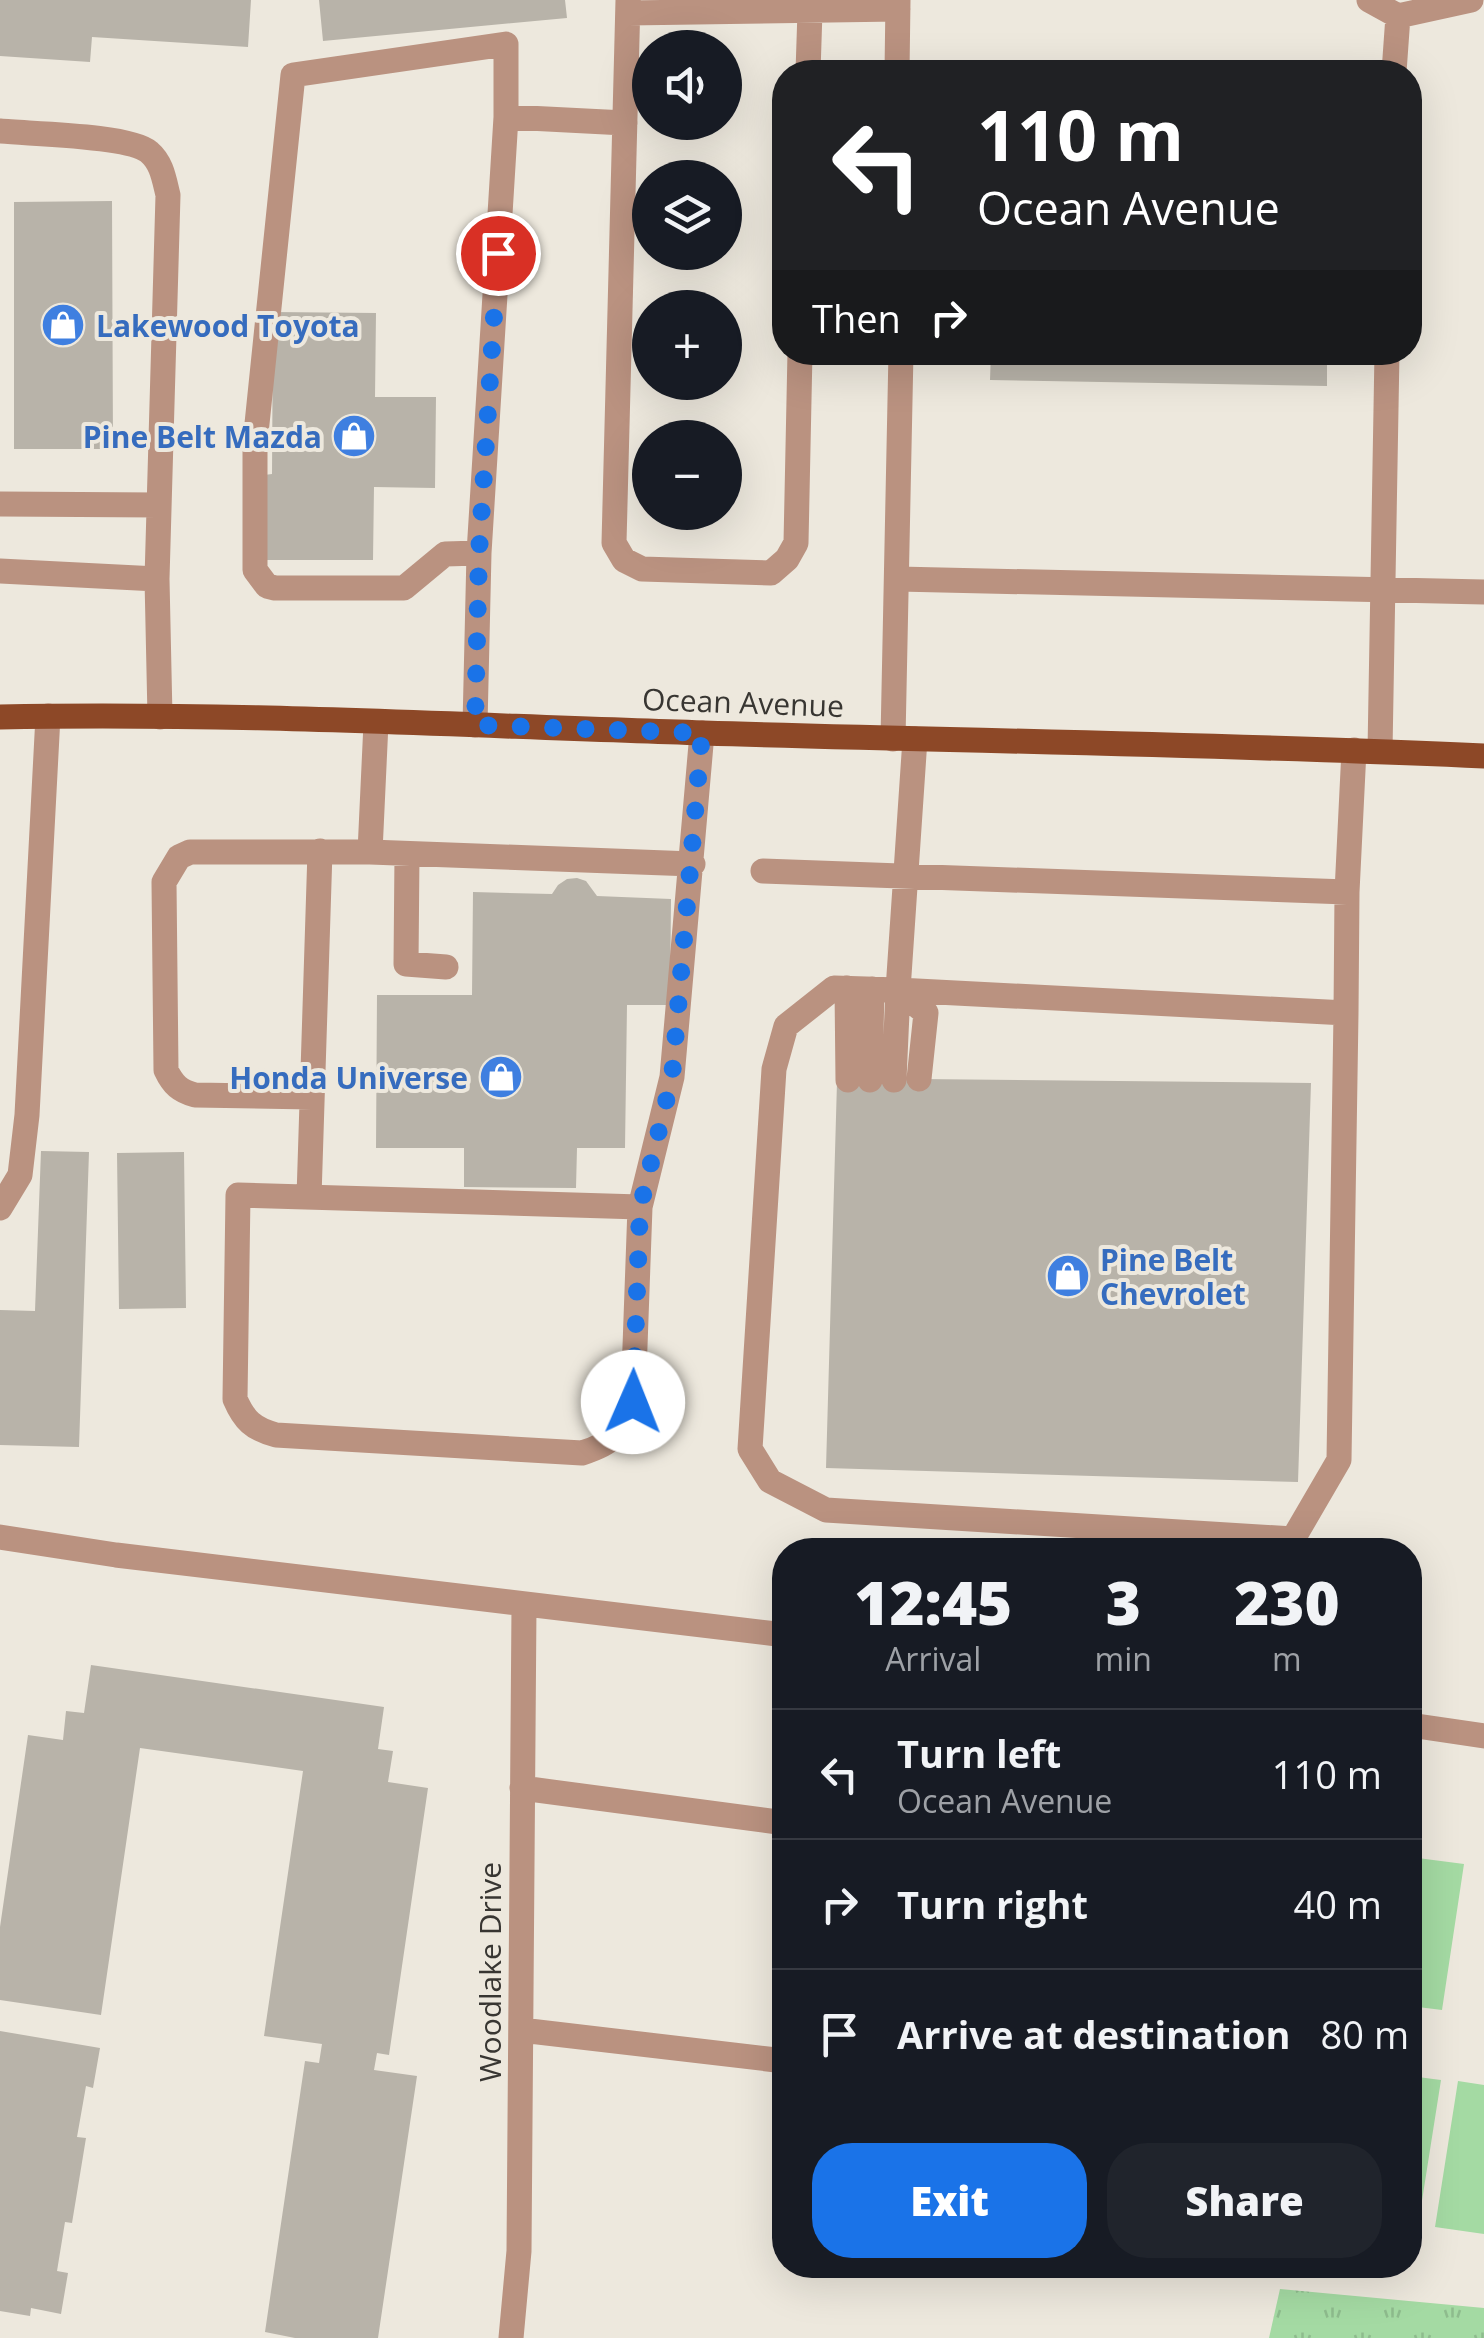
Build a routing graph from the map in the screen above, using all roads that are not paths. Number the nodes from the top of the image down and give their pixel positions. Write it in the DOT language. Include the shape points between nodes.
graph roads {
  1 [pos="1368,0"];
  2 [pos="1471,0"];
  3 [pos="898,4"];
  4 [pos="628,7"];
  5 [pos="810,11"];
  6 [pos="1398,16"];
  7 [pos="808,60"];
  8 [pos="898,60"];
  9 [pos="1395,60"];
  10 [pos="506,117"];
  11 [pos="625,122"];
  12 [pos="0,132"];
  13 [pos="800,365"];
  14 [pos="902,365"];
  15 [pos="1387,365"];
  16 [pos="0,504"];
  17 [pos="158,506"];
  18 [pos="479,553"];
  19 [pos="0,571"];
  20 [pos="157,579"];
  21 [pos="898,579"];
  22 [pos="1384,589"];
  23 [pos="1484,592"];
  24 [pos="48,716"];
  25 [pos="160,716"];
  26 [pos="0,717"];
  27 [pos="376,723"];
  28 [pos="475,725"];
  29 [pos="702,733"];
  30 [pos="904,739"];
  31 [pos="1354,750"];
  32 [pos="1380,751"];
  33 [pos="1484,756"];
  34 [pos="320,851"];
  35 [pos="370,852"];
  36 [pos="407,854"];
  37 [pos="692,864"];
  38 [pos="763,870"];
  39 [pos="904,878"];
  40 [pos="1347,892"];
  41 [pos="446,967"];
  42 [pos="884,990"];
  43 [pos="1346,1013"];
  44 [pos="312,1097"];
  45 [pos="309,1197"];
  46 [pos="0,1208"];
  47 [pos="640,1208"];
  48 [pos="0,1537"];
  49 [pos="1278,1538"];
  50 [pos="1295,1538"];
  51 [pos="524,1606"];
  52 [pos="772,1634"];
  53 [pos="1422,1727"];
  54 [pos="1484,1736"];
  55 [pos="522,1788"];
  56 [pos="772,1822"];
  57 [pos="521,2030"];
  58 [pos="772,2059"];
  59 [pos="511,2338"];
  1 -- 6 [label="street"];
  2 -- 6 [label="street"];
  3 -- 5 [label="street"];
  3 -- 8 [label="street"];
  4 -- 5 [label="street"];
  4 -- 11 [label="street"];
  5 -- 7 [label="street"];
  6 -- 9 [label="street"];
  10 -- 11 [label="street"];
  10 -- 18 [label="street"];
  10 -- 18 [label="street" via="506,44 293,75 256,443 253,558 261,579 275,588 404,588 445,554"];
  11 -- 13 [label="street" via="614,544 624,560 642,569 771,572 786,559 796,542"];
  12 -- 17 [label="street" via="128,142 148,150 162,168 168,195"];
  14 -- 21 [label="street"];
  15 -- 22 [label="street"];
  16 -- 17 [label="street"];
  17 -- 20 [label="street"];
  18 -- 28 [label="street"];
  19 -- 20 [label="street"];
  20 -- 25 [label="street"];
  21 -- 22 [label="street"];
  21 -- 30 [label="street"];
  22 -- 23 [label="street"];
  22 -- 32 [label="street"];
  24 -- 25 [label="main road, Ocean Avenue"];
  24 -- 26 [label="main road, Ocean Avenue"];
  24 -- 46 [label="street" via="27,1115 20,1175"];
  25 -- 27 [label="main road, Ocean Avenue"];
  27 -- 28 [label="main road, Ocean Avenue"];
  27 -- 35 [label="street"];
  28 -- 29 [label="main road, Ocean Avenue"];
  29 -- 30 [label="main road, Ocean Avenue"];
  29 -- 37 [label="street"];
  30 -- 31 [label="main road, Ocean Avenue"];
  30 -- 39 [label="street"];
  31 -- 32 [label="main road, Ocean Avenue"];
  31 -- 40 [label="street"];
  32 -- 33 [label="main road, Ocean Avenue"];
  34 -- 35 [label="street"];
  34 -- 44 [label="street"];
  34 -- 44 [label="street" via="190,852 179,857 164,882 166,1070 172,1082 195,1095"];
  35 -- 36 [label="street"];
  36 -- 37 [label="street"];
  36 -- 41 [label="street" via="406,964"];
  37 -- 47 [label="street" via="672,1077"];
  38 -- 39 [label="street"];
  39 -- 40 [label="street"];
  39 -- 42 [label="street"];
  40 -- 43 [label="street"];
  42 -- 42 [label="street" via="926,1014 883,1080"];
  42 -- 43 [label="street"];
  42 -- 49 [label="street" via="834,988 786,1026 774,1070 750,1449 770,1481 826,1510"];
  43 -- 50 [label="street" via="1340,1460"];
  44 -- 45 [label="street"];
  45 -- 47 [label="street"];
  45 -- 47 [label="street" via="238,1195 234,1399 256,1430 582,1453 604,1446 624,1428 633,1402"];
  48 -- 51 [label="street"];
  51 -- 52 [label="street"];
  51 -- 55 [label="street, Woodlake Drive"];
  53 -- 54 [label="street"];
  55 -- 56 [label="street"];
  55 -- 57 [label="street, Woodlake Drive"];
  57 -- 58 [label="street"];
  57 -- 59 [label="street, Woodlake Drive" via="519,2251"];
}
